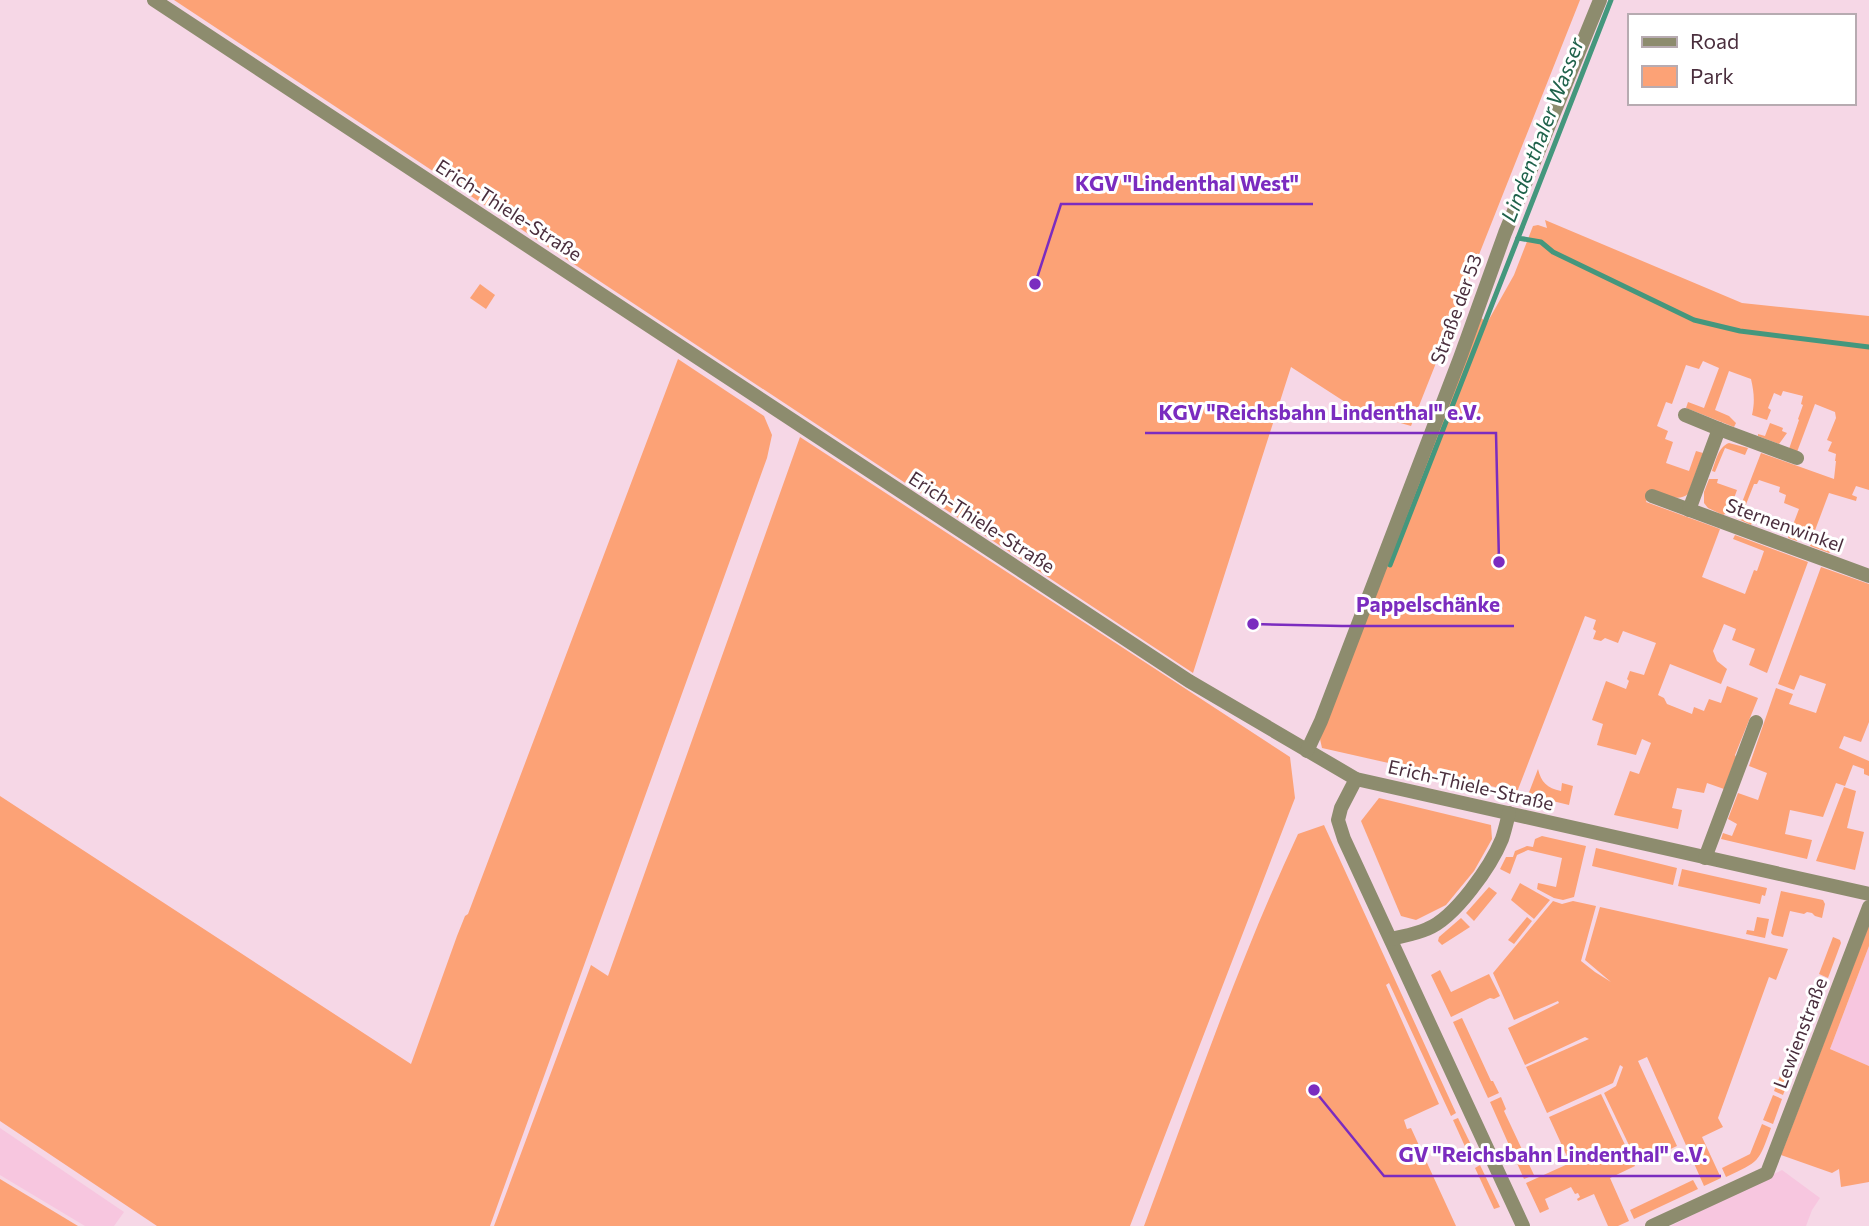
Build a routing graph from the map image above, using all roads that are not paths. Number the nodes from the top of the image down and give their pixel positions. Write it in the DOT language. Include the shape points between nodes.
graph roads {
  1 [pos="154,0"];
  2 [pos="1600,0"];
  3 [pos="1685,415"];
  4 [pos="1719,429"];
  5 [pos="1797,458"];
  6 [pos="1652,496"];
  7 [pos="1689,510"];
  8 [pos="1869,576"];
  9 [pos="1756,722"];
  10 [pos="1307,751"];
  11 [pos="1356,779"];
  12 [pos="1509,813"];
  13 [pos="1705,858"];
  14 [pos="1869,894"];
  15 [pos="1869,907"];
  16 [pos="1391,939"];
  17 [pos="1523,1226"];
  18 [pos="1652,1226"];
  1 -- 10 [label="street, Erich-Thiele-Straße" via="1189,681"];
  2 -- 10 [label="street, Straße der 53" via="1505,233"];
  3 -- 4 [label="street"];
  4 -- 5 [label="street"];
  4 -- 7 [label="street"];
  6 -- 7 [label="street, Sternenwinkel"];
  7 -- 8 [label="street, Sternenwinkel"];
  9 -- 13 [label="street"];
  10 -- 11 [label="street, Erich-Thiele-Straße"];
  11 -- 12 [label="street, Erich-Thiele-Straße"];
  11 -- 16 [label="street" via="1338,820"];
  12 -- 13 [label="street, Erich-Thiele-Straße"];
  12 -- 16 [label="street" via="1492,859 1455,907 1428,929"];
  13 -- 14 [label="street, Erich-Thiele-Straße"];
  15 -- 18 [label="street, Lewienstraße" via="1767,1173"];
  16 -- 17 [label="street"];
}
